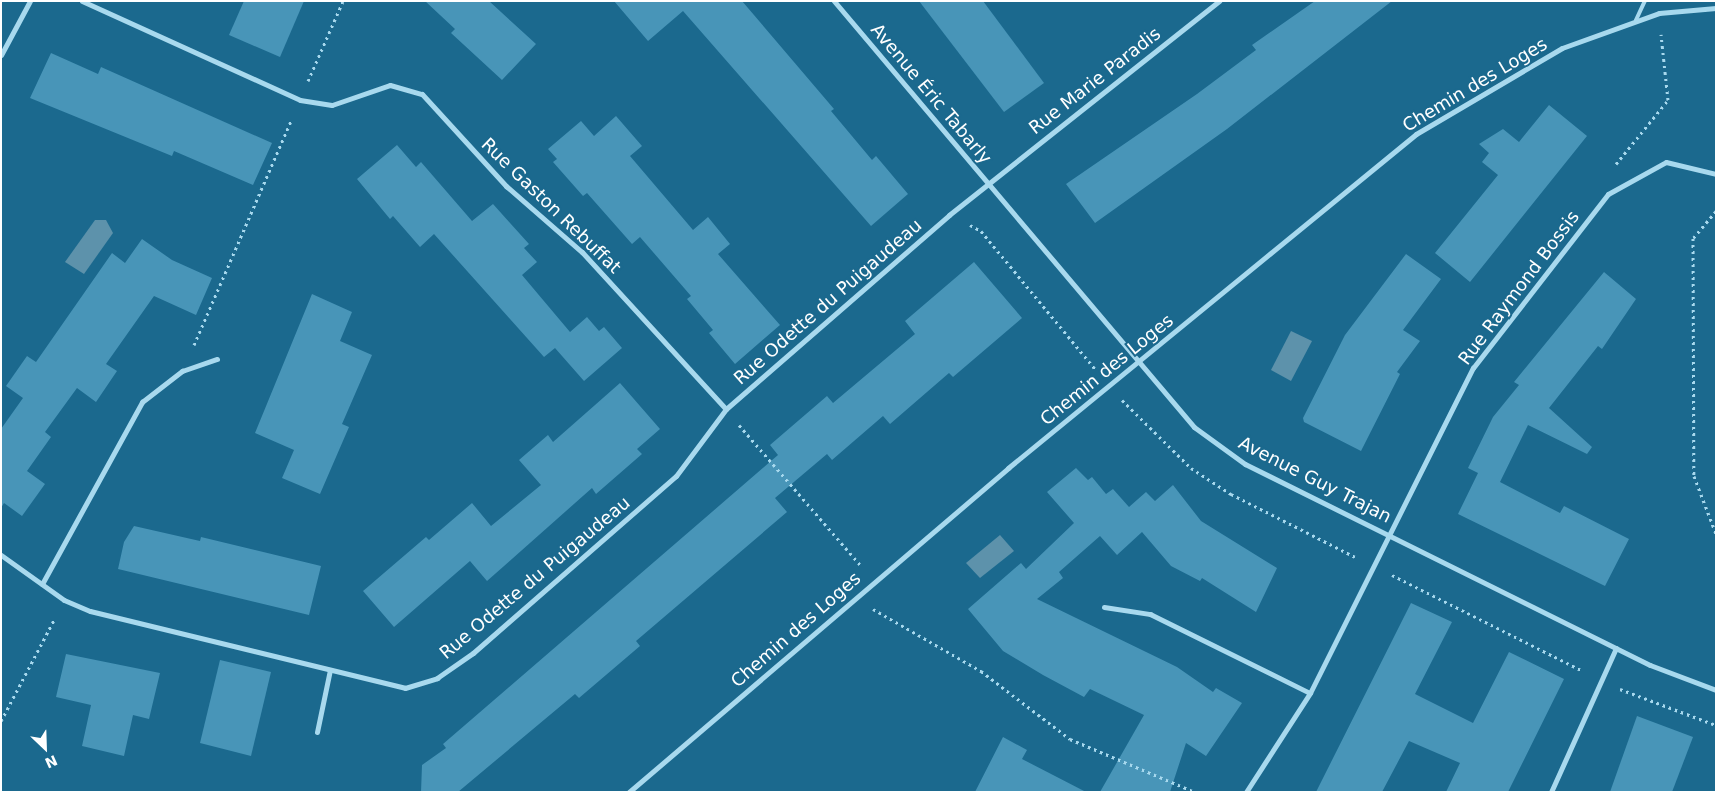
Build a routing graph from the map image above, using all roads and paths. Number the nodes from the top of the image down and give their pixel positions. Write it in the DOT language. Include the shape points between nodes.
graph roads {
  1 [pos="30,1"];
  2 [pos="82,1"];
  3 [pos="343,1"];
  4 [pos="834,1"];
  5 [pos="1219,1"];
  6 [pos="1644,1"];
  7 [pos="1716,8"];
  8 [pos="1659,13"];
  9 [pos="1636,20"];
  10 [pos="1,55"];
  11 [pos="300,100"];
  12 [pos="1716,174"];
  13 [pos="988,182"];
  14 [pos="1616,190"];
  15 [pos="1716,211"];
  16 [pos="216,359"];
  17 [pos="1137,363"];
  18 [pos="182,371"];
  19 [pos="726,409"];
  20 [pos="1390,533"];
  21 [pos="1716,534"];
  22 [pos="1,555"];
  23 [pos="874,581"];
  24 [pos="42,584"];
  25 [pos="854,599"];
  26 [pos="64,600"];
  27 [pos="1104,608"];
  28 [pos="1616,648"];
  29 [pos="330,670"];
  30 [pos="1716,690"];
  31 [pos="1310,693"];
  32 [pos="1,721"];
  33 [pos="317,732"];
  34 [pos="629,792"];
  35 [pos="1195,792"];
  36 [pos="1246,792"];
  37 [pos="1551,792"];
  1 -- 10 [label="street"];
  2 -- 11 [label="street, Rue Gaston Rebuffat"];
  3 -- 11 [label="path"];
  4 -- 13 [label="street, Avenue Éric Tabarly"];
  5 -- 13 [label="street, Rue Marie Paradis"];
  6 -- 9 [label="lane"];
  7 -- 8 [label="street, Chemin des Loges"];
  8 -- 9 [label="street, Chemin des Loges"];
  8 -- 14 [label="path" via="1668,100 1604,178"];
  9 -- 17 [label="street, Chemin des Loges" via="1562,48 1416,134"];
  11 -- 18 [label="path"];
  11 -- 19 [label="street, Rue Gaston Rebuffat" via="332,105 390,85 422,94 506,186 582,252"];
  12 -- 14 [label="street, Rue Raymond Bossis" via="1666,162"];
  13 -- 17 [label="street, Avenue Guy Trajan"];
  13 -- 19 [label="street, Rue Odette du Puigaudeau"];
  14 -- 20 [label="street, Rue Raymond Bossis" via="1608,194 1473,368"];
  15 -- 21 [label="path" via="1693,238 1694,476"];
  16 -- 18 [label="street"];
  17 -- 20 [label="street, Avenue Guy Trajan" via="1194,427 1245,464"];
  17 -- 23 [label="street, Chemin des Loges"];
  18 -- 24 [label="street" via="142,402"];
  19 -- 23 [label="path"];
  19 -- 29 [label="street, Rue Odette du Puigaudeau" via="676,476 473,653 437,678 405,688"];
  20 -- 28 [label="street, Avenue Guy Trajan"];
  20 -- 31 [label="street, Rue Raymond Bossis"];
  22 -- 24 [label="street, Rue Odette du Puigaudeau"];
  23 -- 25 [label="street, Chemin des Loges"];
  24 -- 26 [label="street, Rue Odette du Puigaudeau"];
  25 -- 34 [label="street, Chemin des Loges"];
  25 -- 35 [label="path" via="981,671 1070,739"];
  26 -- 29 [label="street, Rue Odette du Puigaudeau" via="90,611"];
  26 -- 32 [label="path"];
  27 -- 31 [label="street" via="1150,614"];
  28 -- 30 [label="street, Avenue Guy Trajan"];
  28 -- 37 [label="street"];
  29 -- 33 [label="street"];
  31 -- 36 [label="street, Rue Raymond Bossis"];
}
